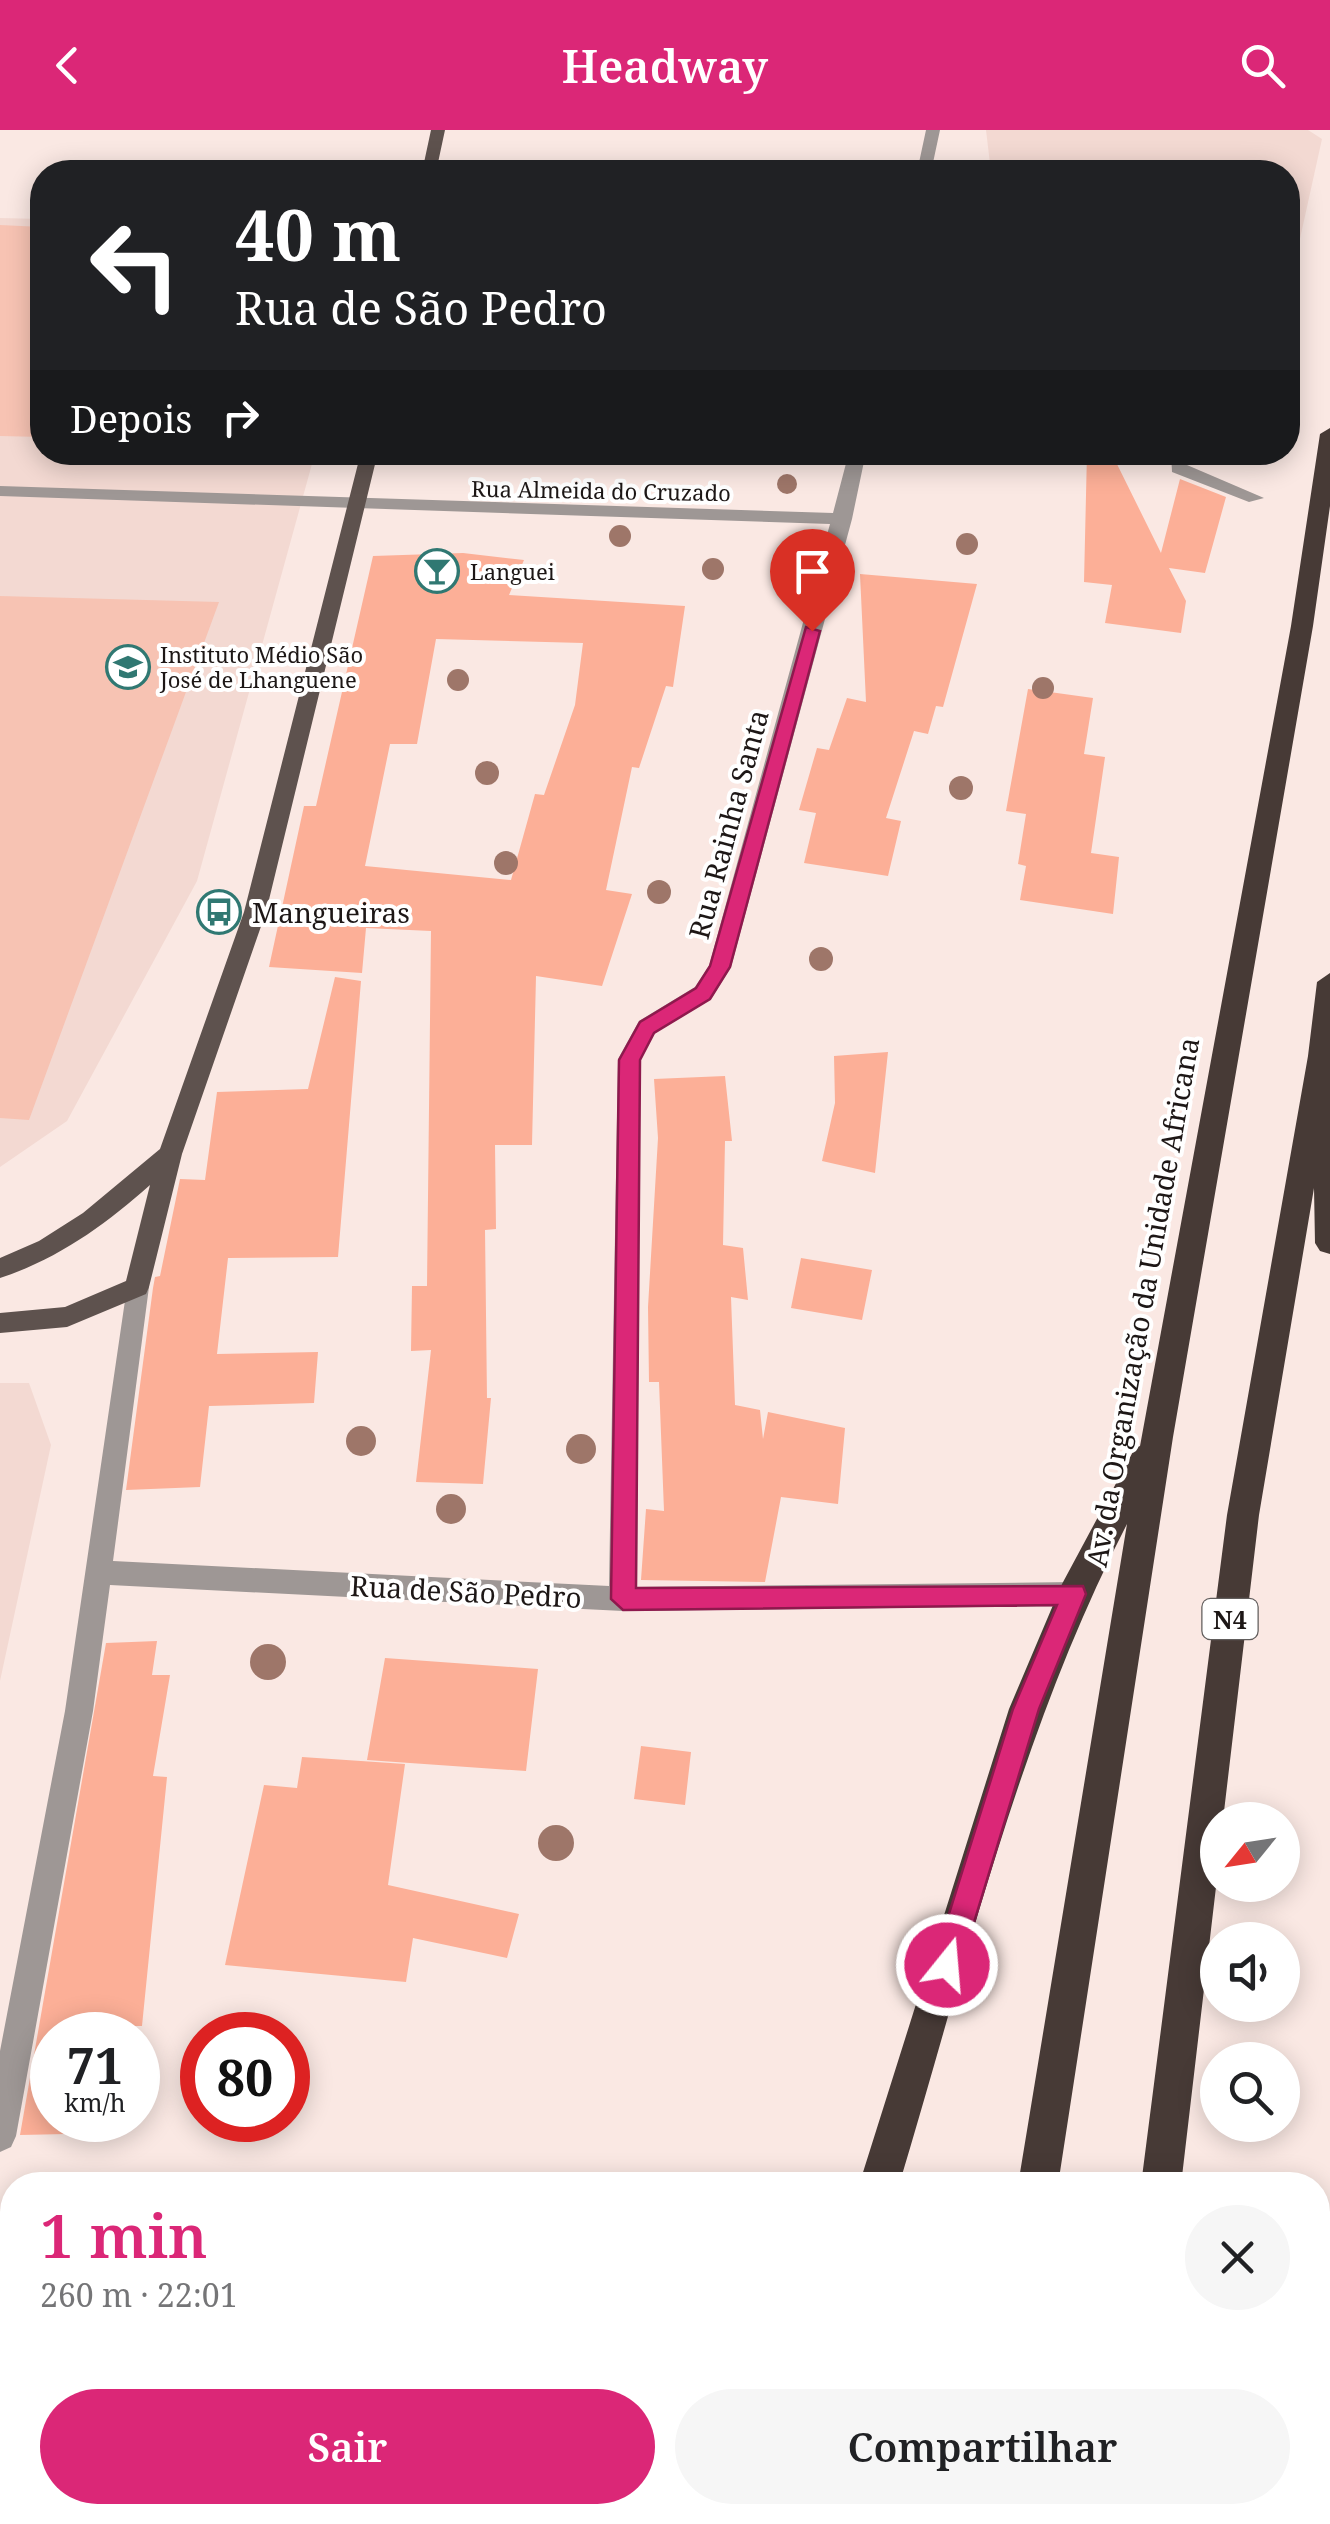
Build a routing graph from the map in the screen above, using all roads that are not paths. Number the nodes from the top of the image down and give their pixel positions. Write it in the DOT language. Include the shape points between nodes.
graph roads {
  1 [pos="438,130"];
  2 [pos="934,130"];
  3 [pos="432,160"];
  4 [pos="927,160"];
  5 [pos="1330,434"];
  6 [pos="367,465"];
  7 [pos="855,465"];
  8 [pos="1178,465"];
  9 [pos="0,491"];
  10 [pos="1255,498"];
  11 [pos="359,506"];
  12 [pos="842,519"];
  13 [pos="1330,982"];
  14 [pos="1322,1056"];
  15 [pos="170,1154"];
  16 [pos="1330,1243"];
  17 [pos="0,1268"];
  18 [pos="137,1287"];
  19 [pos="0,1324"];
  20 [pos="1157,1437"];
  21 [pos="98,1572"];
  22 [pos="1074,1594"];
  23 [pos="623,1599"];
  24 [pos="0,2136"];
  25 [pos="883,2172"];
  26 [pos="1040,2172"];
  27 [pos="1163,2172"];
  1 -- 3 [label="main road"];
  2 -- 4 [label="street"];
  5 -- 20 [label="highway, Av. da Organização da Unidade Africana" via="1302,626"];
  6 -- 11 [label="main road"];
  7 -- 12 [label="street, Rua Rainha Santa"];
  8 -- 10 [label="street"];
  9 -- 11 [label="street, Rua Almeida do Cruzado"];
  11 -- 12 [label="street, Rua Almeida do Cruzado"];
  11 -- 15 [label="main road" via="255,912"];
  12 -- 23 [label="street, Rua Rainha Santa" via="720,967 703,994 647,1028 629,1060"];
  13 -- 14 [label="highway, N4"];
  14 -- 16 [label="highway"];
  14 -- 27 [label="highway, N4" via="1243,1515"];
  15 -- 17 [label="main road" via="99,1217 33,1257"];
  15 -- 18 [label="main road"];
  18 -- 19 [label="main road" via="67,1317"];
  18 -- 21 [label="street"];
  20 -- 22 [label="highway"];
  20 -- 26 [label="highway, Av. da Organização da Unidade Africana"];
  21 -- 23 [label="street, Rua de São Pedro"];
  21 -- 24 [label="street" via="79,1711"];
  22 -- 23 [label="street, Rua de São Pedro"];
  22 -- 25 [label="highway" via="1026,1709"];
}
